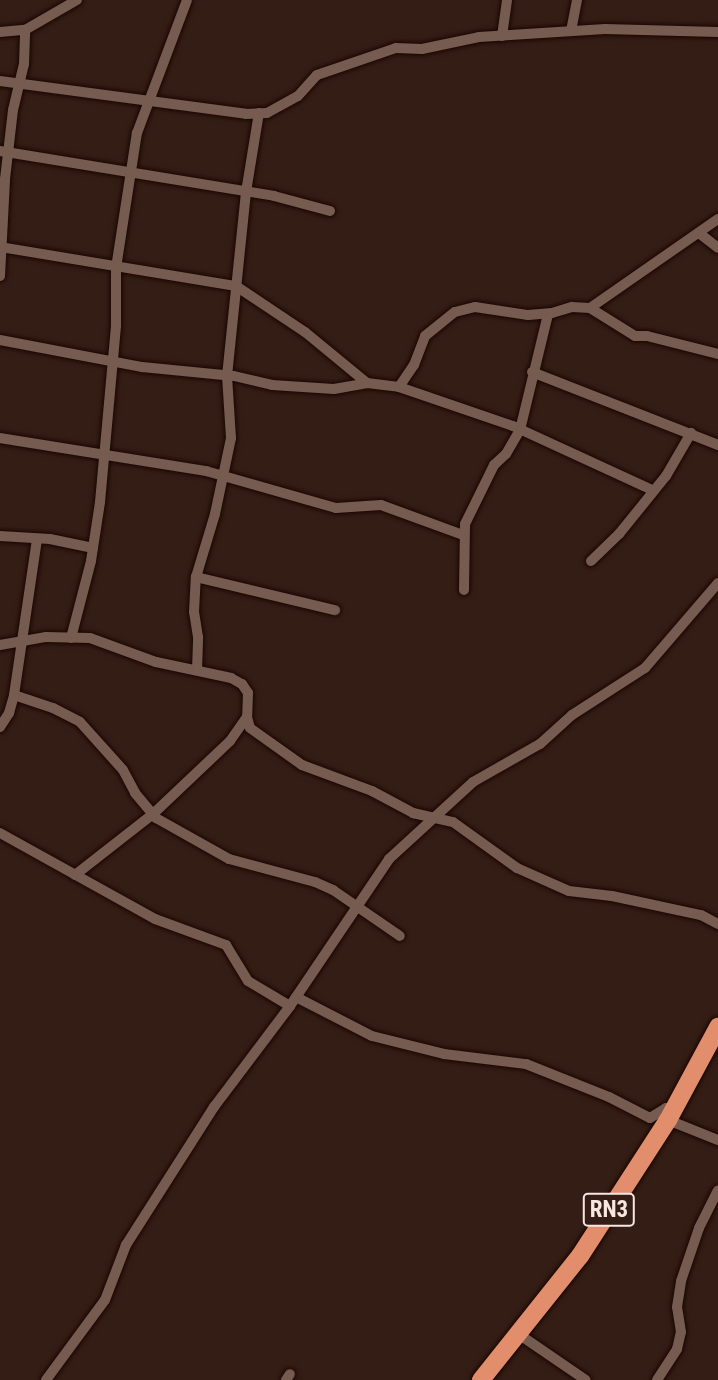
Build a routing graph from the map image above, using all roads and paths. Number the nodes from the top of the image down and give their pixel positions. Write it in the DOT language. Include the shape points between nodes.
graph roads {
  1 [pos="77,0"];
  2 [pos="187,0"];
  3 [pos="507,0"];
  4 [pos="578,0"];
  5 [pos="25,30"];
  6 [pos="571,31"];
  7 [pos="0,32"];
  8 [pos="718,32"];
  9 [pos="502,36"];
  10 [pos="0,81"];
  11 [pos="19,83"];
  12 [pos="148,100"];
  13 [pos="259,113"];
  14 [pos="4,152"];
  15 [pos="130,173"];
  16 [pos="246,192"];
  17 [pos="330,211"];
  18 [pos="718,219"];
  19 [pos="699,233"];
  20 [pos="1,247"];
  21 [pos="718,248"];
  22 [pos="116,268"];
  23 [pos="0,276"];
  24 [pos="236,286"];
  25 [pos="590,308"];
  26 [pos="548,314"];
  27 [pos="0,340"];
  28 [pos="718,354"];
  29 [pos="112,361"];
  30 [pos="532,372"];
  31 [pos="227,376"];
  32 [pos="367,383"];
  33 [pos="399,387"];
  34 [pos="520,430"];
  35 [pos="691,433"];
  36 [pos="0,438"];
  37 [pos="718,445"];
  38 [pos="106,456"];
  39 [pos="224,476"];
  40 [pos="654,491"];
  41 [pos="463,534"];
  42 [pos="0,536"];
  43 [pos="37,539"];
  44 [pos="93,548"];
  45 [pos="591,561"];
  46 [pos="196,577"];
  47 [pos="718,583"];
  48 [pos="464,590"];
  49 [pos="335,610"];
  50 [pos="71,638"];
  51 [pos="20,641"];
  52 [pos="0,645"];
  53 [pos="197,670"];
  54 [pos="14,695"];
  55 [pos="247,717"];
  56 [pos="0,727"];
  57 [pos="153,814"];
  58 [pos="432,819"];
  59 [pos="0,833"];
  60 [pos="75,874"];
  61 [pos="357,906"];
  62 [pos="718,924"];
  63 [pos="400,936"];
  64 [pos="293,1002"];
  65 [pos="718,1027"];
  66 [pos="671,1114"];
  67 [pos="718,1140"];
  68 [pos="718,1190"];
  69 [pos="706,1213"];
  70 [pos="718,1219"];
  71 [pos="517,1333"];
  72 [pos="46,1380"];
  73 [pos="481,1380"];
  74 [pos="586,1380"];
  75 [pos="657,1380"];
  1 -- 5 [label="street"];
  2 -- 12 [label="street"];
  3 -- 9 [label="street"];
  4 -- 6 [label="street"];
  5 -- 7 [label="street"];
  5 -- 11 [label="street"];
  6 -- 8 [label="street"];
  6 -- 9 [label="street"];
  9 -- 13 [label="street" via="422,49 396,48 341,64 317,75 283,107"];
  10 -- 11 [label="street"];
  11 -- 12 [label="street"];
  11 -- 14 [label="street"];
  12 -- 13 [label="street"];
  12 -- 15 [label="street" via="136,133"];
  13 -- 16 [label="street"];
  14 -- 15 [label="street"];
  14 -- 20 [label="street"];
  15 -- 16 [label="street"];
  15 -- 22 [label="street"];
  16 -- 17 [label="street"];
  16 -- 24 [label="street"];
  18 -- 19 [label="street"];
  19 -- 21 [label="street"];
  19 -- 25 [label="street"];
  20 -- 22 [label="street"];
  20 -- 23 [label="street"];
  22 -- 24 [label="street"];
  22 -- 29 [label="street"];
  24 -- 31 [label="street"];
  24 -- 32 [label="street" via="344,361"];
  25 -- 26 [label="street" via="572,307"];
  25 -- 28 [label="street" via="635,336 647,335"];
  26 -- 30 [label="street"];
  26 -- 33 [label="street" via="485,307 455,312 425,336"];
  27 -- 29 [label="street"];
  29 -- 31 [label="street"];
  29 -- 38 [label="street"];
  30 -- 34 [label="street"];
  30 -- 35 [label="street"];
  31 -- 32 [label="street" via="272,385 334,389"];
  31 -- 39 [label="street" via="231,438"];
  32 -- 33 [label="street"];
  33 -- 34 [label="street"];
  34 -- 40 [label="street"];
  34 -- 41 [label="street" via="487,477"];
  35 -- 37 [label="street"];
  35 -- 40 [label="street"];
  36 -- 38 [label="street"];
  38 -- 39 [label="street"];
  38 -- 44 [label="street"];
  39 -- 41 [label="street" via="336,508 381,505"];
  39 -- 46 [label="street"];
  40 -- 45 [label="street"];
  41 -- 48 [label="street"];
  42 -- 43 [label="street"];
  43 -- 44 [label="street"];
  43 -- 51 [label="street"];
  44 -- 50 [label="street"];
  46 -- 49 [label="street"];
  46 -- 53 [label="street"];
  47 -- 58 [label="street" via="646,668 572,715 540,744 473,782"];
  50 -- 51 [label="street"];
  50 -- 53 [label="street" via="90,638 156,662"];
  51 -- 52 [label="street"];
  51 -- 54 [label="street"];
  53 -- 55 [label="street" via="242,684 248,693"];
  54 -- 56 [label="street"];
  54 -- 57 [label="street" via="80,722 123,770"];
  55 -- 57 [label="street" via="230,741"];
  55 -- 58 [label="street" via="258,735 302,765"];
  57 -- 60 [label="street"];
  57 -- 61 [label="street" via="229,859 315,882"];
  58 -- 61 [label="street" via="389,859"];
  58 -- 62 [label="street" via="453,822 516,868 569,891 689,913"];
  59 -- 60 [label="street"];
  60 -- 64 [label="street" via="175,929 226,945 248,981"];
  61 -- 63 [label="street"];
  61 -- 64 [label="street"];
  64 -- 66 [label="street" via="372,1036 444,1054 526,1064 650,1118 666,1108"];
  64 -- 72 [label="street" via="214,1107 126,1245 105,1300"];
  65 -- 66 [label="highway, RN3"];
  66 -- 67 [label="street"];
  66 -- 71 [label="highway, RN3" via="580,1256"];
  68 -- 69 [label="street"];
  69 -- 70 [label="street"];
  69 -- 75 [label="street" via="681,1281 677,1349"];
  71 -- 73 [label="highway, RN3"];
  71 -- 74 [label="street"];
}
